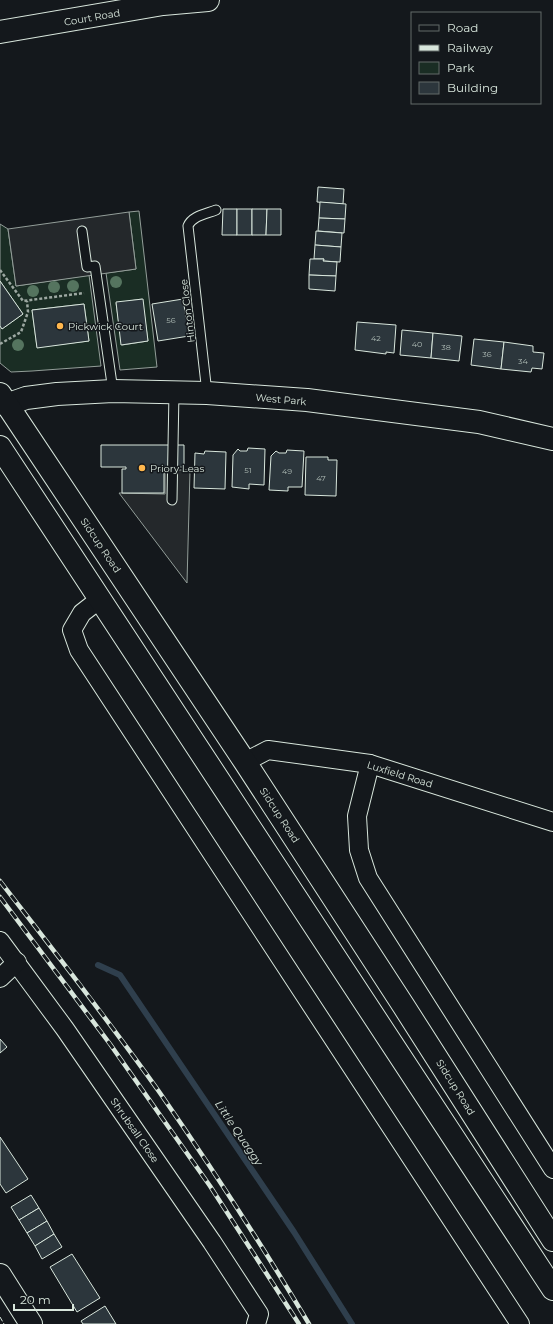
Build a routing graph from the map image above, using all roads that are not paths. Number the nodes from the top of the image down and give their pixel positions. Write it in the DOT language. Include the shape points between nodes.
graph roads {
  1 [pos="208,0"];
  2 [pos="0,32"];
  3 [pos="216,210"];
  4 [pos="82,231"];
  5 [pos="113,391"];
  6 [pos="174,392"];
  7 [pos="208,393"];
  8 [pos="3,400"];
  9 [pos="553,439"];
  10 [pos="0,447"];
  11 [pos="172,500"];
  12 [pos="100,599"];
  13 [pos="245,762"];
  14 [pos="370,764"];
  15 [pos="553,822"];
  16 [pos="0,941"];
  17 [pos="17,962"];
  18 [pos="0,978"];
  19 [pos="553,1169"];
  20 [pos="553,1240"];
  21 [pos="0,1275"];
  22 [pos="553,1289"];
  23 [pos="31,1324"];
  24 [pos="256,1324"];
  25 [pos="520,1324"];
  1 -- 2 [label="main road, Court Road" via="162,4"];
  3 -- 7 [label="lane, Hinton Close" via="195,218 188,226"];
  4 -- 5 [label="lane" via="87,267 95,266"];
  5 -- 6 [label="main road, West Park"];
  5 -- 8 [label="main road, West Park"];
  6 -- 7 [label="main road, West Park"];
  6 -- 11 [label="lane"];
  7 -- 9 [label="main road, West Park" via="307,400 479,422"];
  8 -- 13 [label="main road, Sidcup Road"];
  10 -- 12 [label="main road"];
  12 -- 22 [label="main road"];
  12 -- 25 [label="street" via="82,613 72,630 79,650"];
  13 -- 14 [label="street, Luxfield Road" via="268,750"];
  13 -- 20 [label="main road, Sidcup Road"];
  14 -- 15 [label="street, Luxfield Road"];
  14 -- 19 [label="street" via="357,816 359,850 368,878"];
  16 -- 17 [label="street, Shrubsall Close"];
  17 -- 18 [label="street"];
  17 -- 24 [label="street, Shrubsall Close" via="255,1307 259,1314"];
  21 -- 23 [label="main road"];
}
